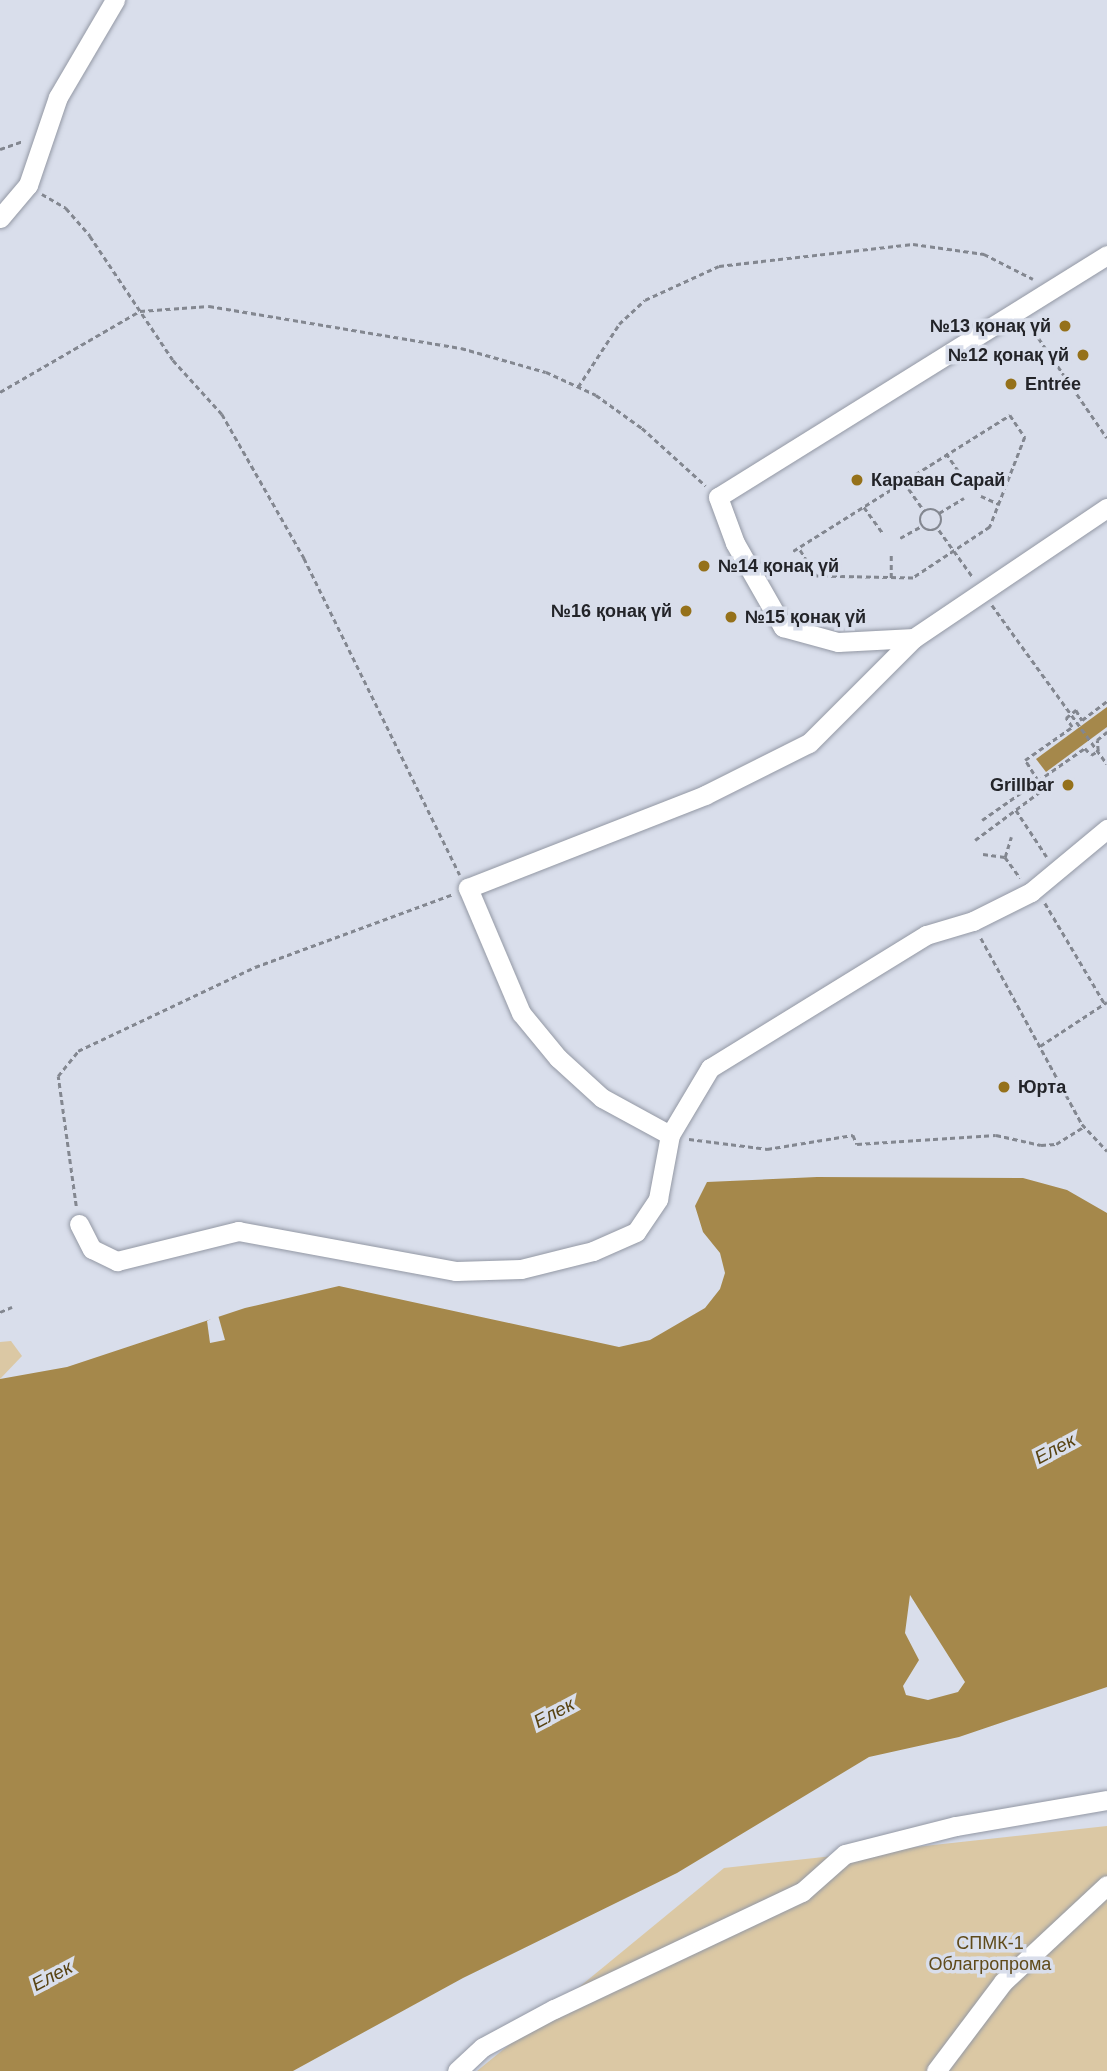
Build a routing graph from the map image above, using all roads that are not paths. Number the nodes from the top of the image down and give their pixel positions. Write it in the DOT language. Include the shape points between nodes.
graph roads {
  1 [pos="115,0"];
  2 [pos="0,218"];
  3 [pos="1107,255"];
  4 [pos="1107,508"];
  5 [pos="914,638"];
  6 [pos="1107,829"];
  7 [pos="670,1135"];
  8 [pos="79,1224"];
  9 [pos="1107,1800"];
  10 [pos="1107,1885"];
  11 [pos="457,2071"];
  12 [pos="936,2071"];
  1 -- 2 [label="lane" via="58,97 28,186"];
  3 -- 5 [label="lane" via="718,497 735,543 783,627 838,642"];
  4 -- 5 [label="lane"];
  5 -- 7 [label="lane" via="809,743 705,795 468,888 521,1013 558,1058 602,1098"];
  6 -- 7 [label="lane" via="1033,890 973,921 926,935 710,1068"];
  7 -- 8 [label="lane" via="657,1199 636,1232 593,1251 521,1269 456,1271 238,1231 117,1261 92,1249"];
  9 -- 11 [label="lane" via="956,1826 845,1854 802,1892 554,2010 483,2047"];
  10 -- 12 [label="lane" via="1003,1982"];
}
